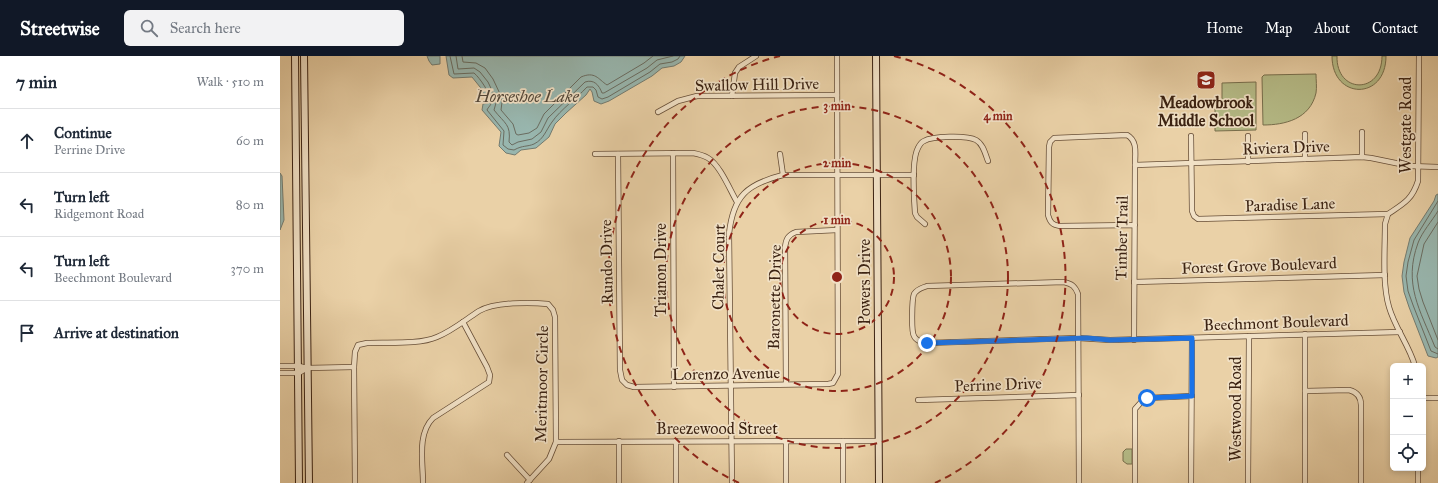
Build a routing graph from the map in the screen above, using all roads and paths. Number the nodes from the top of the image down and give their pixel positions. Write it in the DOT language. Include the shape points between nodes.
graph roads {
  1 [pos="295,56"];
  2 [pos="304,56"];
  3 [pos="756,56"];
  4 [pos="837,56"];
  5 [pos="876,56"];
  6 [pos="1419,56"];
  7 [pos="837,95"];
  8 [pos="732,96"];
  9 [pos="658,112"];
  10 [pos="1362,132"];
  11 [pos="1305,134"];
  12 [pos="1191,136"];
  13 [pos="1248,136"];
  14 [pos="672,153"];
  15 [pos="595,154"];
  16 [pos="618,154"];
  17 [pos="780,154"];
  18 [pos="1362,157"];
  19 [pos="1305,160"];
  20 [pos="988,161"];
  21 [pos="1248,162"];
  22 [pos="1191,163"];
  23 [pos="1135,165"];
  24 [pos="1419,166"];
  25 [pos="1438,167"];
  26 [pos="783,175"];
  27 [pos="837,175"];
  28 [pos="877,175"];
  29 [pos="914,175"];
  30 [pos="737,202"];
  31 [pos="1388,214"];
  32 [pos="925,224"];
  33 [pos="1135,225"];
  34 [pos="837,230"];
  35 [pos="298,267"];
  36 [pos="306,267"];
  37 [pos="1385,275"];
  38 [pos="1134,282"];
  39 [pos="463,322"];
  40 [pos="1400,332"];
  41 [pos="1305,334"];
  42 [pos="1248,336"];
  43 [pos="1078,338"];
  44 [pos="1192,338"];
  45 [pos="1134,340"];
  46 [pos="1414,363"];
  47 [pos="280,366"];
  48 [pos="299,366"];
  49 [pos="354,367"];
  50 [pos="308,368"];
  51 [pos="620,370"];
  52 [pos="280,373"];
  53 [pos="299,373"];
  54 [pos="786,384"];
  55 [pos="730,386"];
  56 [pos="674,387"];
  57 [pos="1305,391"];
  58 [pos="1079,395"];
  59 [pos="1192,396"];
  60 [pos="1426,398"];
  61 [pos="1438,398"];
  62 [pos="918,400"];
  63 [pos="676,441"];
  64 [pos="731,441"];
  65 [pos="786,441"];
  66 [pos="843,441"];
  67 [pos="878,441"];
  68 [pos="556,442"];
  69 [pos="619,442"];
  70 [pos="507,455"];
  71 [pos="1418,471"];
  72 [pos="528,481"];
  73 [pos="299,483"];
  74 [pos="309,483"];
  75 [pos="355,483"];
  76 [pos="423,483"];
  77 [pos="620,483"];
  78 [pos="676,483"];
  79 [pos="732,483"];
  80 [pos="786,483"];
  81 [pos="843,483"];
  82 [pos="879,483"];
  83 [pos="1079,483"];
  84 [pos="1135,483"];
  85 [pos="1191,483"];
  86 [pos="1248,483"];
  87 [pos="1305,483"];
  88 [pos="1361,483"];
  89 [pos="1418,483"];
  1 -- 35 [label="street"];
  2 -- 36 [label="street"];
  3 -- 8 [label="street" via="739,67 735,73"];
  4 -- 7 [label="street"];
  5 -- 28 [label="street, Powers Drive"];
  6 -- 24 [label="street, Westgate Road"];
  7 -- 8 [label="street, Swallow Hill Drive"];
  7 -- 27 [label="street"];
  8 -- 9 [label="street, Swallow Hill Drive" via="697,96 678,100"];
  10 -- 18 [label="street"];
  11 -- 19 [label="street"];
  12 -- 22 [label="street"];
  13 -- 21 [label="street"];
  14 -- 16 [label="street"];
  14 -- 30 [label="street" via="701,154 708,158 716,165"];
  14 -- 56 [label="street, Trianon Drive"];
  15 -- 16 [label="street"];
  16 -- 51 [label="street, Rundo Drive"];
  17 -- 26 [label="street"];
  18 -- 19 [label="street, Riviera Drive"];
  18 -- 24 [label="street, Riviera Drive"];
  19 -- 21 [label="street, Riviera Drive"];
  20 -- 29 [label="street" via="981,144 975,140 963,137 932,138 918,147 914,159"];
  21 -- 22 [label="street, Riviera Drive"];
  22 -- 23 [label="street, Riviera Drive"];
  22 -- 31 [label="street, Paradise Lane" via="1191,208 1194,216 1201,220"];
  23 -- 33 [label="street, Timber Trail"];
  23 -- 33 [label="street, Timber Trail" via="1135,142 1127,135 1054,138 1050,142 1048,214 1054,225"];
  24 -- 25 [label="street, Riviera Drive"];
  24 -- 31 [label="street, Westgate Road" via="1418,181 1413,193 1404,204"];
  26 -- 27 [label="street, Chalet Court"];
  26 -- 30 [label="street, Chalet Court" via="765,179 751,186"];
  27 -- 28 [label="street, Chalet Court"];
  27 -- 34 [label="street"];
  28 -- 29 [label="street, Chalet Court"];
  28 -- 67 [label="street, Powers Drive"];
  29 -- 32 [label="street" via="915,213"];
  30 -- 55 [label="street, Chalet Court" via="731,217 730,234"];
  31 -- 37 [label="street" via="1385,224"];
  33 -- 38 [label="street, Timber Trail"];
  34 -- 54 [label="street, Baronette Drive" via="796,232 790,234 786,240"];
  34 -- 54 [label="street, Lorenzo Avenue" via="838,374 832,383 828,384"];
  35 -- 36 [label="street"];
  35 -- 48 [label="street"];
  36 -- 50 [label="street"];
  37 -- 38 [label="street, Forest Grove Boulevard"];
  37 -- 40 [label="street" via="1389,306"];
  38 -- 45 [label="street, Timber Trail"];
  39 -- 49 [label="street, Meritmoor Circle" via="438,337 424,341 358,345"];
  39 -- 68 [label="street, Meritmoor Circle" via="480,311 500,304 541,303 548,304 553,310"];
  39 -- 76 [label="street" via="487,367 489,382 427,424 422,439"];
  40 -- 41 [label="street, Beechmont Boulevard"];
  40 -- 46 [label="street"];
  41 -- 42 [label="street, Beechmont Boulevard"];
  41 -- 57 [label="street"];
  42 -- 44 [label="street, Beechmont Boulevard"];
  42 -- 86 [label="street, Westwood Road"];
  43 -- 43 [label="street, Beechmont Boulevard" via="1078,294 1076,288 1064,282 927,286 920,288 913,298 914,337 927,343"];
  43 -- 45 [label="street, Beechmont Boulevard"];
  43 -- 58 [label="street"];
  44 -- 45 [label="street, Beechmont Boulevard"];
  44 -- 59 [label="street"];
  47 -- 48 [label="street"];
  48 -- 50 [label="street"];
  48 -- 53 [label="street"];
  49 -- 50 [label="street"];
  49 -- 75 [label="street, Meritmoor Circle"];
  50 -- 53 [label="street"];
  50 -- 74 [label="street"];
  51 -- 56 [label="street, Lorenzo Avenue" via="622,380 627,385"];
  52 -- 53 [label="street"];
  53 -- 73 [label="street"];
  54 -- 55 [label="street, Lorenzo Avenue"];
  55 -- 56 [label="street, Lorenzo Avenue"];
  55 -- 64 [label="street, Chalet Court"];
  57 -- 87 [label="street"];
  57 -- 88 [label="street" via="1349,390 1358,394 1361,405"];
  58 -- 62 [label="street, Perrine Drive"];
  58 -- 83 [label="street"];
  59 -- 84 [label="street" via="1147,398 1135,409"];
  59 -- 85 [label="street"];
  60 -- 61 [label="street"];
  63 -- 64 [label="street, Breezewood Street"];
  63 -- 69 [label="street, Breezewood Street"];
  63 -- 78 [label="street"];
  64 -- 65 [label="street, Breezewood Street"];
  64 -- 79 [label="street, Chalet Court"];
  65 -- 66 [label="street, Breezewood Street"];
  65 -- 80 [label="street"];
  66 -- 67 [label="street, Breezewood Street"];
  66 -- 81 [label="street"];
  67 -- 82 [label="street, Powers Drive"];
  68 -- 69 [label="street, Breezewood Street"];
  68 -- 72 [label="street, Meritmoor Circle" via="549,459"];
  69 -- 77 [label="street"];
  70 -- 72 [label="street"];
  71 -- 89 [label="street"];
}
